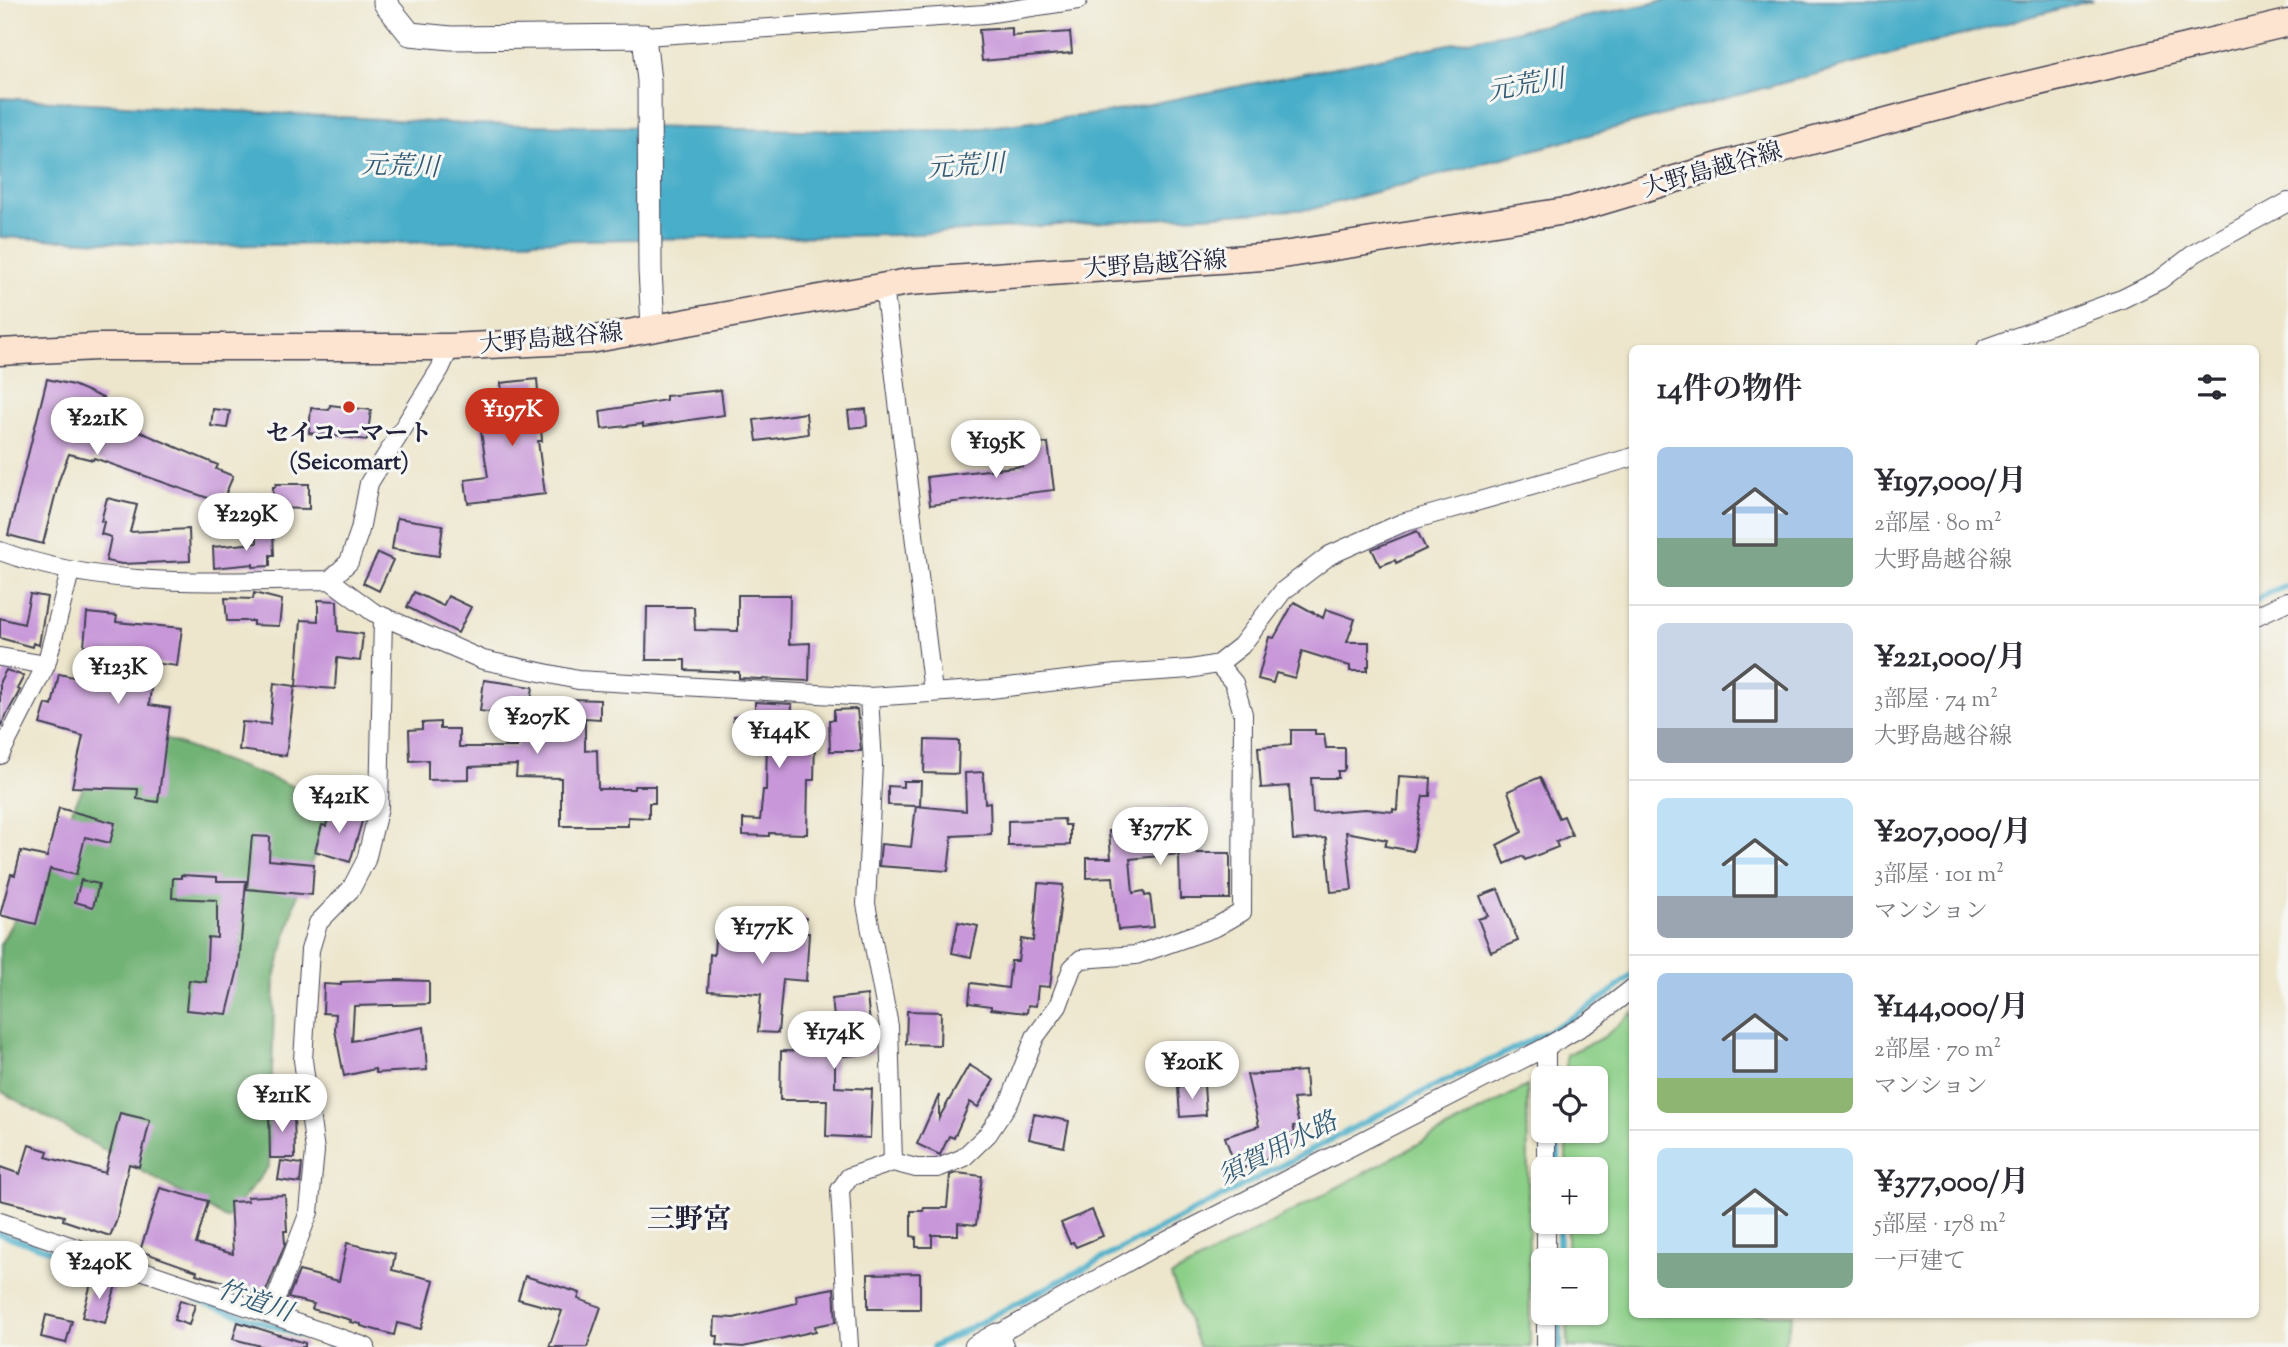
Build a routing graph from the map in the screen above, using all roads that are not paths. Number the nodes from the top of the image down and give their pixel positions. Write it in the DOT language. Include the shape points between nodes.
graph roads {
  1 [pos="386,0"];
  2 [pos="1078,0"];
  3 [pos="2288,23"];
  4 [pos="644,36"];
  5 [pos="2288,202"];
  6 [pos="884,286"];
  7 [pos="653,327"];
  8 [pos="1994,345"];
  9 [pos="450,347"];
  10 [pos="0,352"];
  11 [pos="1629,458"];
  12 [pos="0,551"];
  13 [pos="70,572"];
  14 [pos="330,580"];
  15 [pos="2288,601"];
  16 [pos="2259,615"];
  17 [pos="383,617"];
  18 [pos="0,657"];
  19 [pos="1218,664"];
  20 [pos="46,665"];
  21 [pos="933,692"];
  22 [pos="869,697"];
  23 [pos="0,755"];
  24 [pos="1629,991"];
  25 [pos="1546,1047"];
  26 [pos="1546,1066"];
  27 [pos="892,1162"];
  28 [pos="0,1222"];
  29 [pos="270,1314"];
  30 [pos="1546,1325"];
  31 [pos="318,1339"];
  32 [pos="1000,1341"];
  33 [pos="366,1347"];
  34 [pos="849,1347"];
  35 [pos="976,1347"];
  36 [pos="1546,1347"];
  1 -- 4 [label="street" via="410,34 451,38"];
  2 -- 4 [label="street" via="985,14"];
  3 -- 6 [label="main road, 大野島越谷線" via="1988,94 1572,210 1276,256"];
  4 -- 7 [label="street" via="649,81"];
  5 -- 8 [label="street" via="2122,299"];
  6 -- 7 [label="main road, 大野島越谷線"];
  6 -- 21 [label="street"];
  7 -- 9 [label="main road, 大野島越谷線" via="590,340"];
  9 -- 10 [label="main road, 大野島越谷線" via="96,347"];
  9 -- 14 [label="street" via="369,483 349,562"];
  11 -- 19 [label="street" via="1402,523 1330,555 1283,591 1241,646"];
  12 -- 13 [label="street"];
  13 -- 14 [label="street" via="145,581"];
  13 -- 20 [label="street"];
  14 -- 17 [label="street"];
  15 -- 16 [label="street"];
  17 -- 22 [label="street" via="483,660 578,680"];
  17 -- 29 [label="street" via="379,807 366,860 352,889 318,923 310,950 303,1060 315,1151 309,1212"];
  18 -- 20 [label="street"];
  19 -- 21 [label="street"];
  19 -- 27 [label="street" via="1234,683 1243,714 1242,912 1216,927 1136,955 1080,959 1058,1006 1035,1037 1010,1101 988,1134 963,1158 938,1168"];
  20 -- 23 [label="street"];
  21 -- 22 [label="street"];
  22 -- 27 [label="street" via="873,764 866,904 889,1026"];
  24 -- 25 [label="street" via="1588,1023"];
  25 -- 26 [label="street"];
  25 -- 32 [label="street" via="1151,1249"];
  27 -- 34 [label="street" via="849,1177 840,1190"];
  28 -- 29 [label="street"];
  29 -- 31 [label="street"];
  30 -- 36 [label="street"];
  31 -- 33 [label="street"];
  32 -- 35 [label="street"];
}
